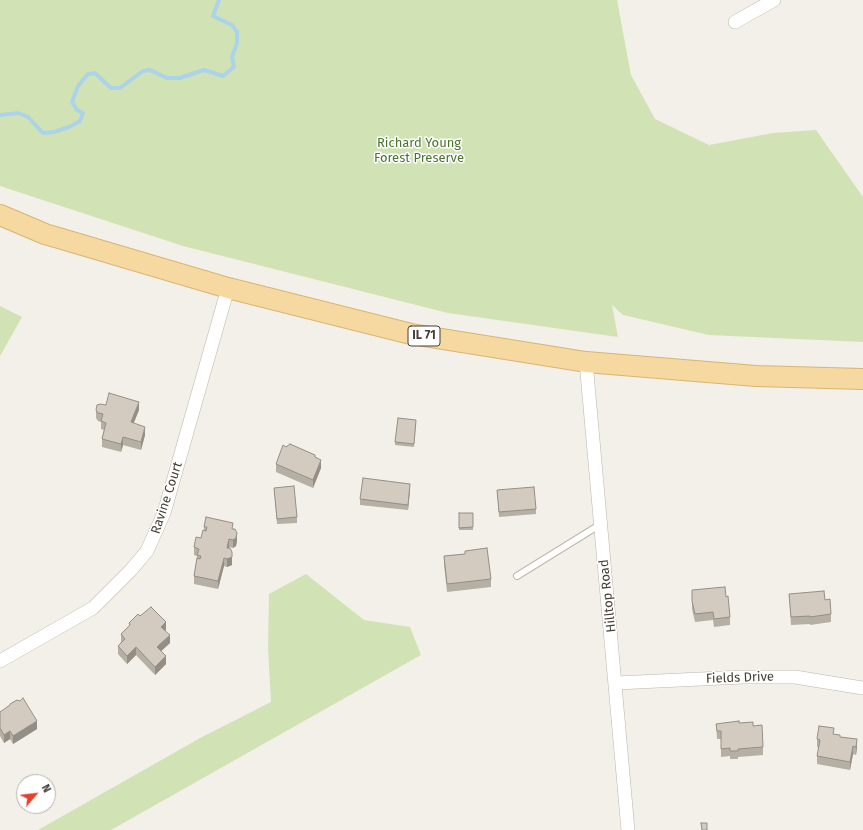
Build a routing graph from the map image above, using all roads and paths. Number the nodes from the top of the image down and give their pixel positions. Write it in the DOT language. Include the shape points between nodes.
graph roads {
  1 [pos="774,0"];
  2 [pos="735,22"];
  3 [pos="0,215"];
  4 [pos="228,288"];
  5 [pos="586,362"];
  6 [pos="863,379"];
  7 [pos="601,524"];
  8 [pos="517,576"];
  9 [pos="0,661"];
  10 [pos="616,683"];
  11 [pos="863,688"];
  12 [pos="628,830"];
  1 -- 2 [label="street"];
  3 -- 4 [label="main road, IL 71" via="45,234"];
  4 -- 5 [label="main road, IL 71" via="411,334"];
  4 -- 9 [label="street, Ravine Court" via="164,513 147,551 132,570 93,608"];
  5 -- 6 [label="main road, IL 71" via="756,376"];
  5 -- 7 [label="street, Hilltop Road"];
  7 -- 8 [label="lane"];
  7 -- 10 [label="street, Hilltop Road"];
  10 -- 11 [label="street, Fields Drive" via="795,677"];
  10 -- 12 [label="street, Hilltop Road"];
}
